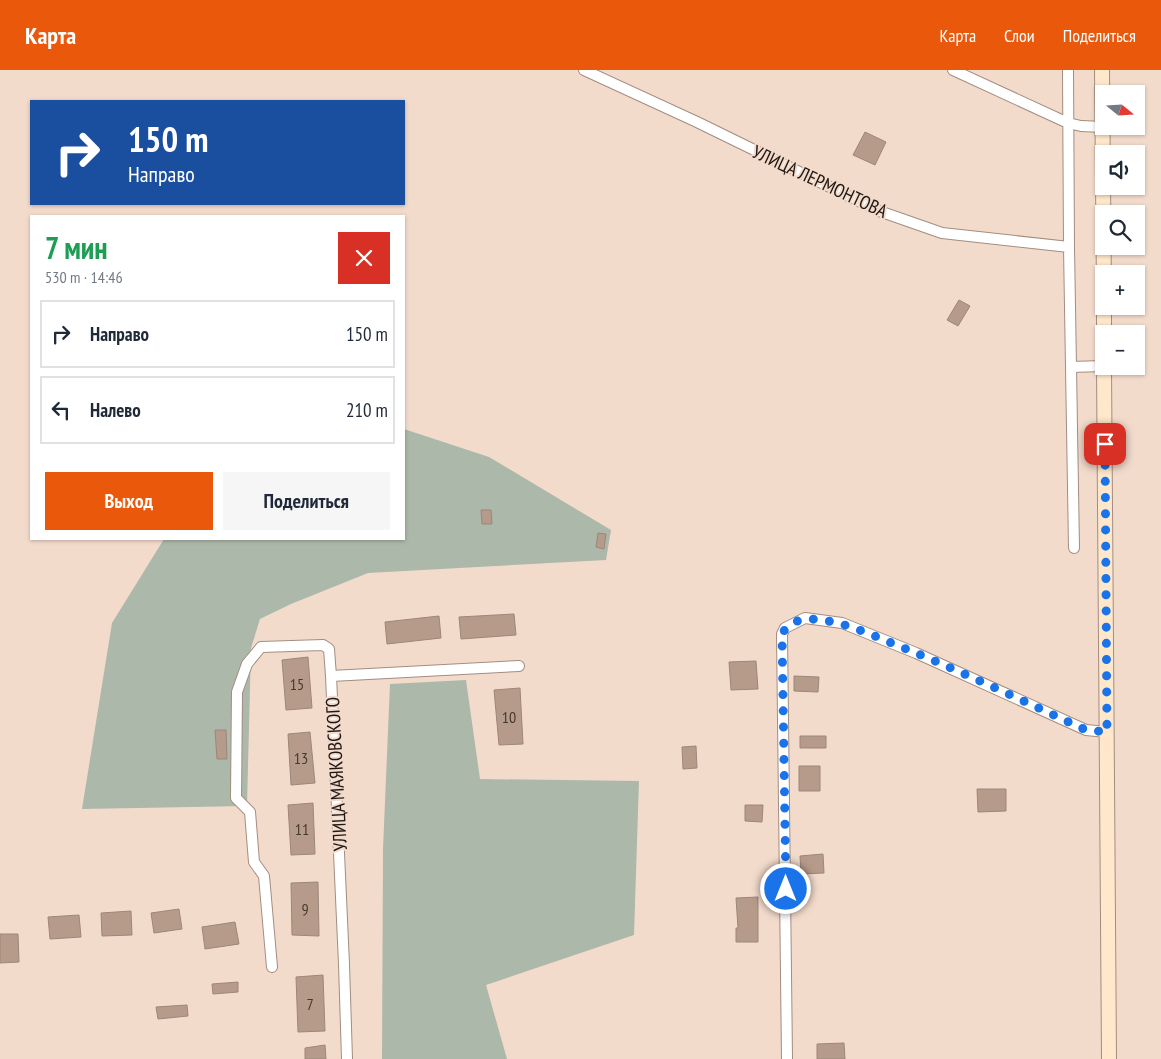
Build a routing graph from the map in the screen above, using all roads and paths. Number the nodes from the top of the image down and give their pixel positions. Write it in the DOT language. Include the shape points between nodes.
graph roads {
  1 [pos="584,70"];
  2 [pos="953,70"];
  3 [pos="1068,70"];
  4 [pos="1102,70"];
  5 [pos="1102,85"];
  6 [pos="1068,123"];
  7 [pos="1095,127"];
  8 [pos="1103,135"];
  9 [pos="1069,248"];
  10 [pos="1104,265"];
  11 [pos="1095,366"];
  12 [pos="1071,367"];
  13 [pos="1104,375"];
  14 [pos="1074,548"];
  15 [pos="519,666"];
  16 [pos="331,676"];
  17 [pos="1107,732"];
  18 [pos="272,967"];
  19 [pos="347,1059"];
  20 [pos="787,1059"];
  21 [pos="1109,1059"];
  1 -- 9 [label="street, УЛИЦА ЛЕРМОНТОВА" via="879,211 942,233"];
  2 -- 6 [label="street"];
  3 -- 6 [label="street"];
  4 -- 5 [label="street"];
  6 -- 7 [label="street"];
  6 -- 9 [label="street"];
  8 -- 10 [label="street"];
  9 -- 12 [label="street"];
  11 -- 12 [label="street"];
  12 -- 14 [label="street"];
  13 -- 17 [label="street"];
  15 -- 16 [label="street, УЛИЦА МАЯКОВСКОГО"];
  16 -- 18 [label="street" via="329,650 323,645 261,647 247,664 237,692 236,798 250,812 254,862 264,876"];
  16 -- 19 [label="street, УЛИЦА МАЯКОВСКОГО"];
  17 -- 20 [label="street" via="1086,730 842,623 805,618 785,628 782,634"];
  17 -- 21 [label="street"];
}
